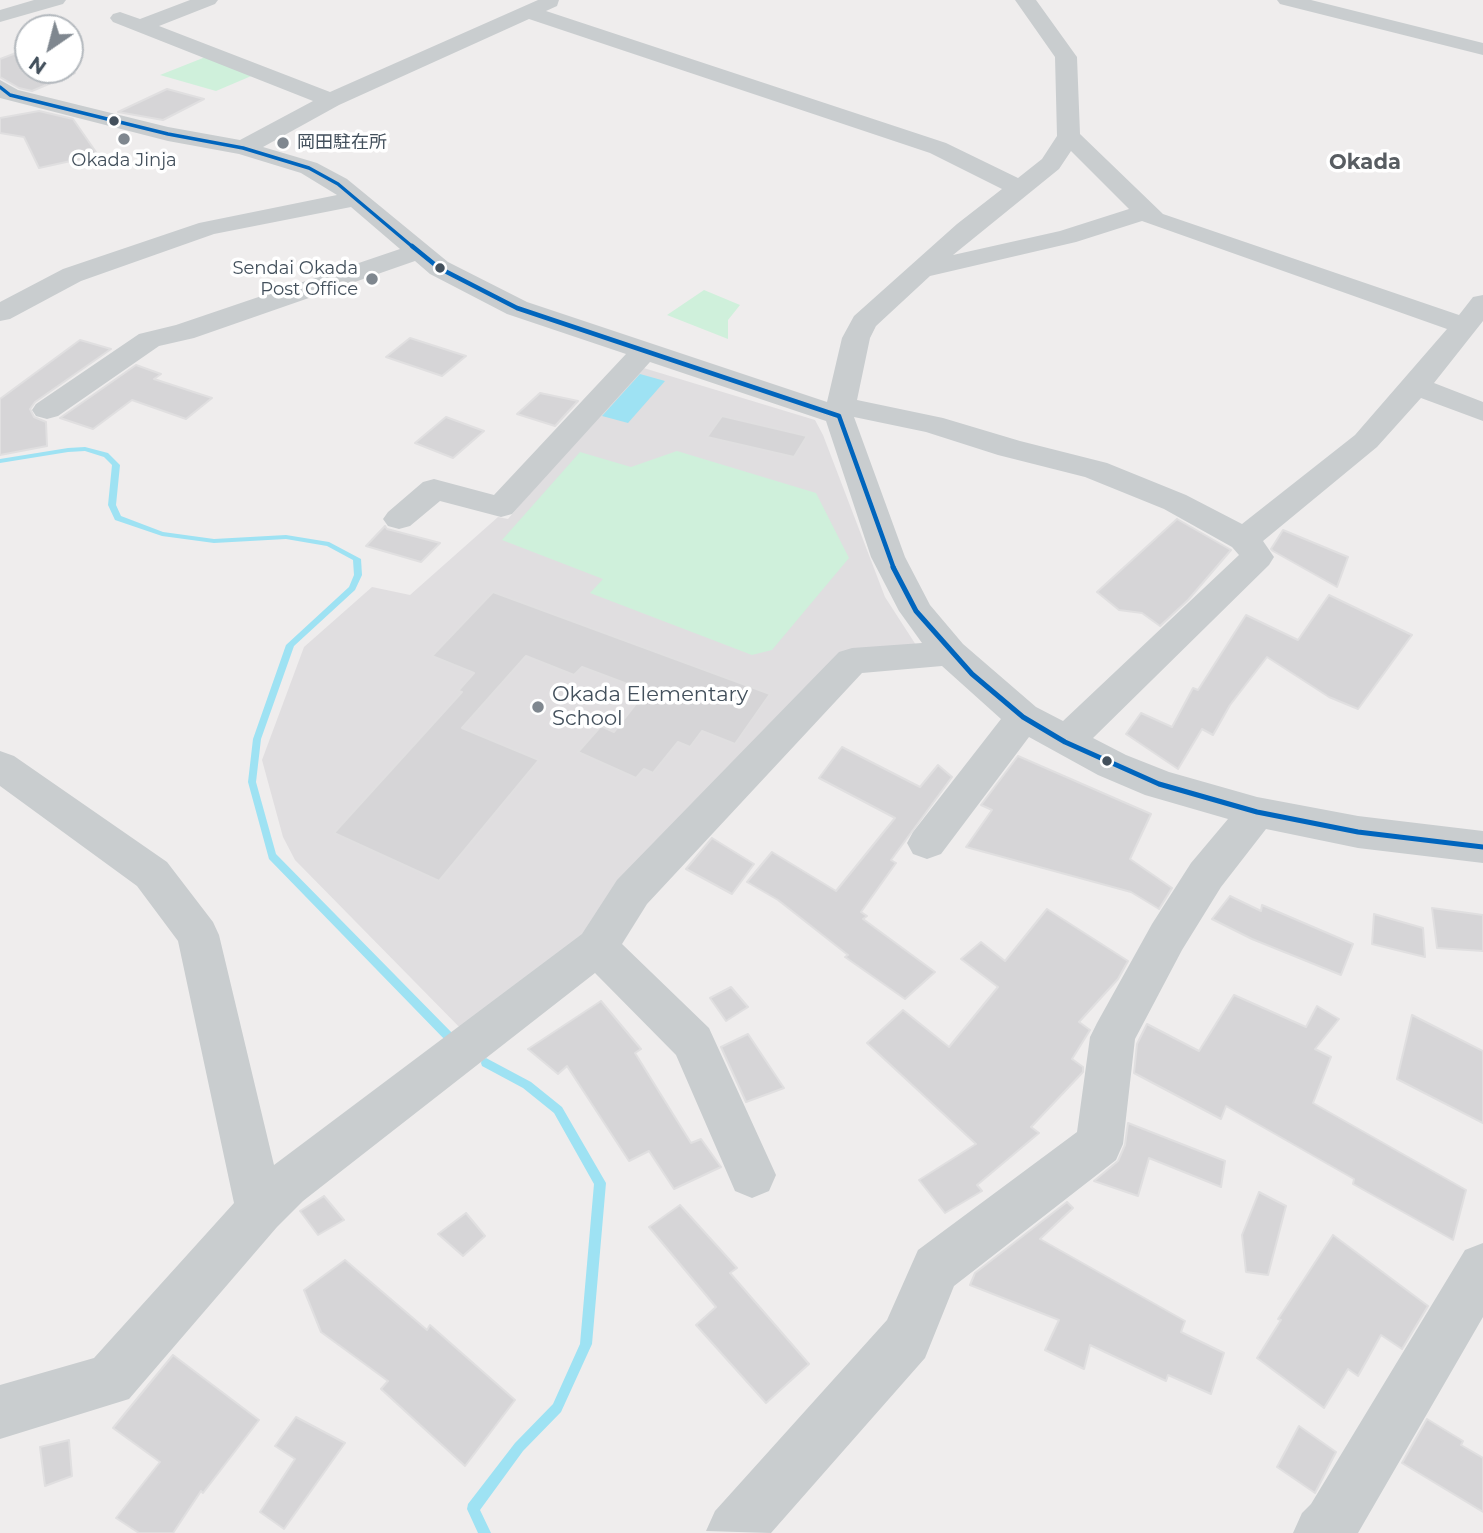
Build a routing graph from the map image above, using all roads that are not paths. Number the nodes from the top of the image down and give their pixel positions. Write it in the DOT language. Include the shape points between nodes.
graph roads {
  1 [pos="56,0"];
  2 [pos="208,0"];
  3 [pos="554,0"];
  4 [pos="1025,0"];
  5 [pos="1287,0"];
  6 [pos="528,12"];
  7 [pos="0,16"];
  8 [pos="1483,49"];
  9 [pos="3,93"];
  10 [pos="331,100"];
  11 [pos="1069,136"];
  12 [pos="243,148"];
  13 [pos="1019,188"];
  14 [pos="356,199"];
  15 [pos="1146,212"];
  16 [pos="418,251"];
  17 [pos="921,270"];
  18 [pos="1483,303"];
  19 [pos="0,313"];
  20 [pos="1462,325"];
  21 [pos="643,352"];
  22 [pos="1416,386"];
  23 [pos="47,410"];
  24 [pos="840,411"];
  25 [pos="1483,412"];
  26 [pos="399,519"];
  27 [pos="1244,539"];
  28 [pos="950,653"];
  29 [pos="1023,717"];
  30 [pos="1065,742"];
  31 [pos="0,766"];
  32 [pos="1257,812"];
  33 [pos="927,843"];
  34 [pos="1483,848"];
  35 [pos="597,947"];
  36 [pos="752,1175"];
  37 [pos="260,1210"];
  38 [pos="1475,1296"];
  39 [pos="0,1412"];
  40 [pos="735,1531"];
  41 [pos="1322,1533"];
  1 -- 7 [label="street"];
  2 -- 10 [label="street" via="130,22"];
  3 -- 6 [label="street"];
  4 -- 11 [label="street" via="1066,57"];
  5 -- 8 [label="street"];
  6 -- 10 [label="street"];
  6 -- 13 [label="street" via="938,148"];
  9 -- 12 [label="street"];
  10 -- 12 [label="street"];
  11 -- 13 [label="street" via="1051,164"];
  11 -- 15 [label="street"];
  12 -- 14 [label="street" via="309,168"];
  13 -- 17 [label="street"];
  14 -- 16 [label="street"];
  14 -- 19 [label="street" via="208,228 72,275"];
  15 -- 17 [label="street" via="1067,237"];
  15 -- 20 [label="street" via="1154,219"];
  16 -- 21 [label="street" via="439,268 517,308"];
  16 -- 23 [label="street" via="149,340"];
  17 -- 24 [label="street" via="864,322 856,338"];
  18 -- 20 [label="street"];
  20 -- 22 [label="street"];
  21 -- 24 [label="street"];
  21 -- 26 [label="street" via="501,507 434,489"];
  22 -- 25 [label="street"];
  22 -- 27 [label="street" via="1366,441"];
  24 -- 27 [label="street" via="932,424 1096,470 1175,502"];
  24 -- 28 [label="street" via="888,557 916,611"];
  27 -- 30 [label="street" via="1257,557"];
  28 -- 29 [label="street"];
  28 -- 35 [label="street" via="852,662 632,892"];
  29 -- 30 [label="street"];
  29 -- 33 [label="street"];
  30 -- 32 [label="street" via="1159,784"];
  31 -- 37 [label="street" via="152,874 198,935"];
  32 -- 34 [label="street" via="1358,832"];
  32 -- 40 [label="street" via="1206,875 1114,1037 1099,1144 936,1268 906,1339"];
  35 -- 36 [label="street" via="693,1042"];
  35 -- 37 [label="street" via="286,1185"];
  37 -- 39 [label="street" via="110,1380"];
  38 -- 41 [label="street"];
}
